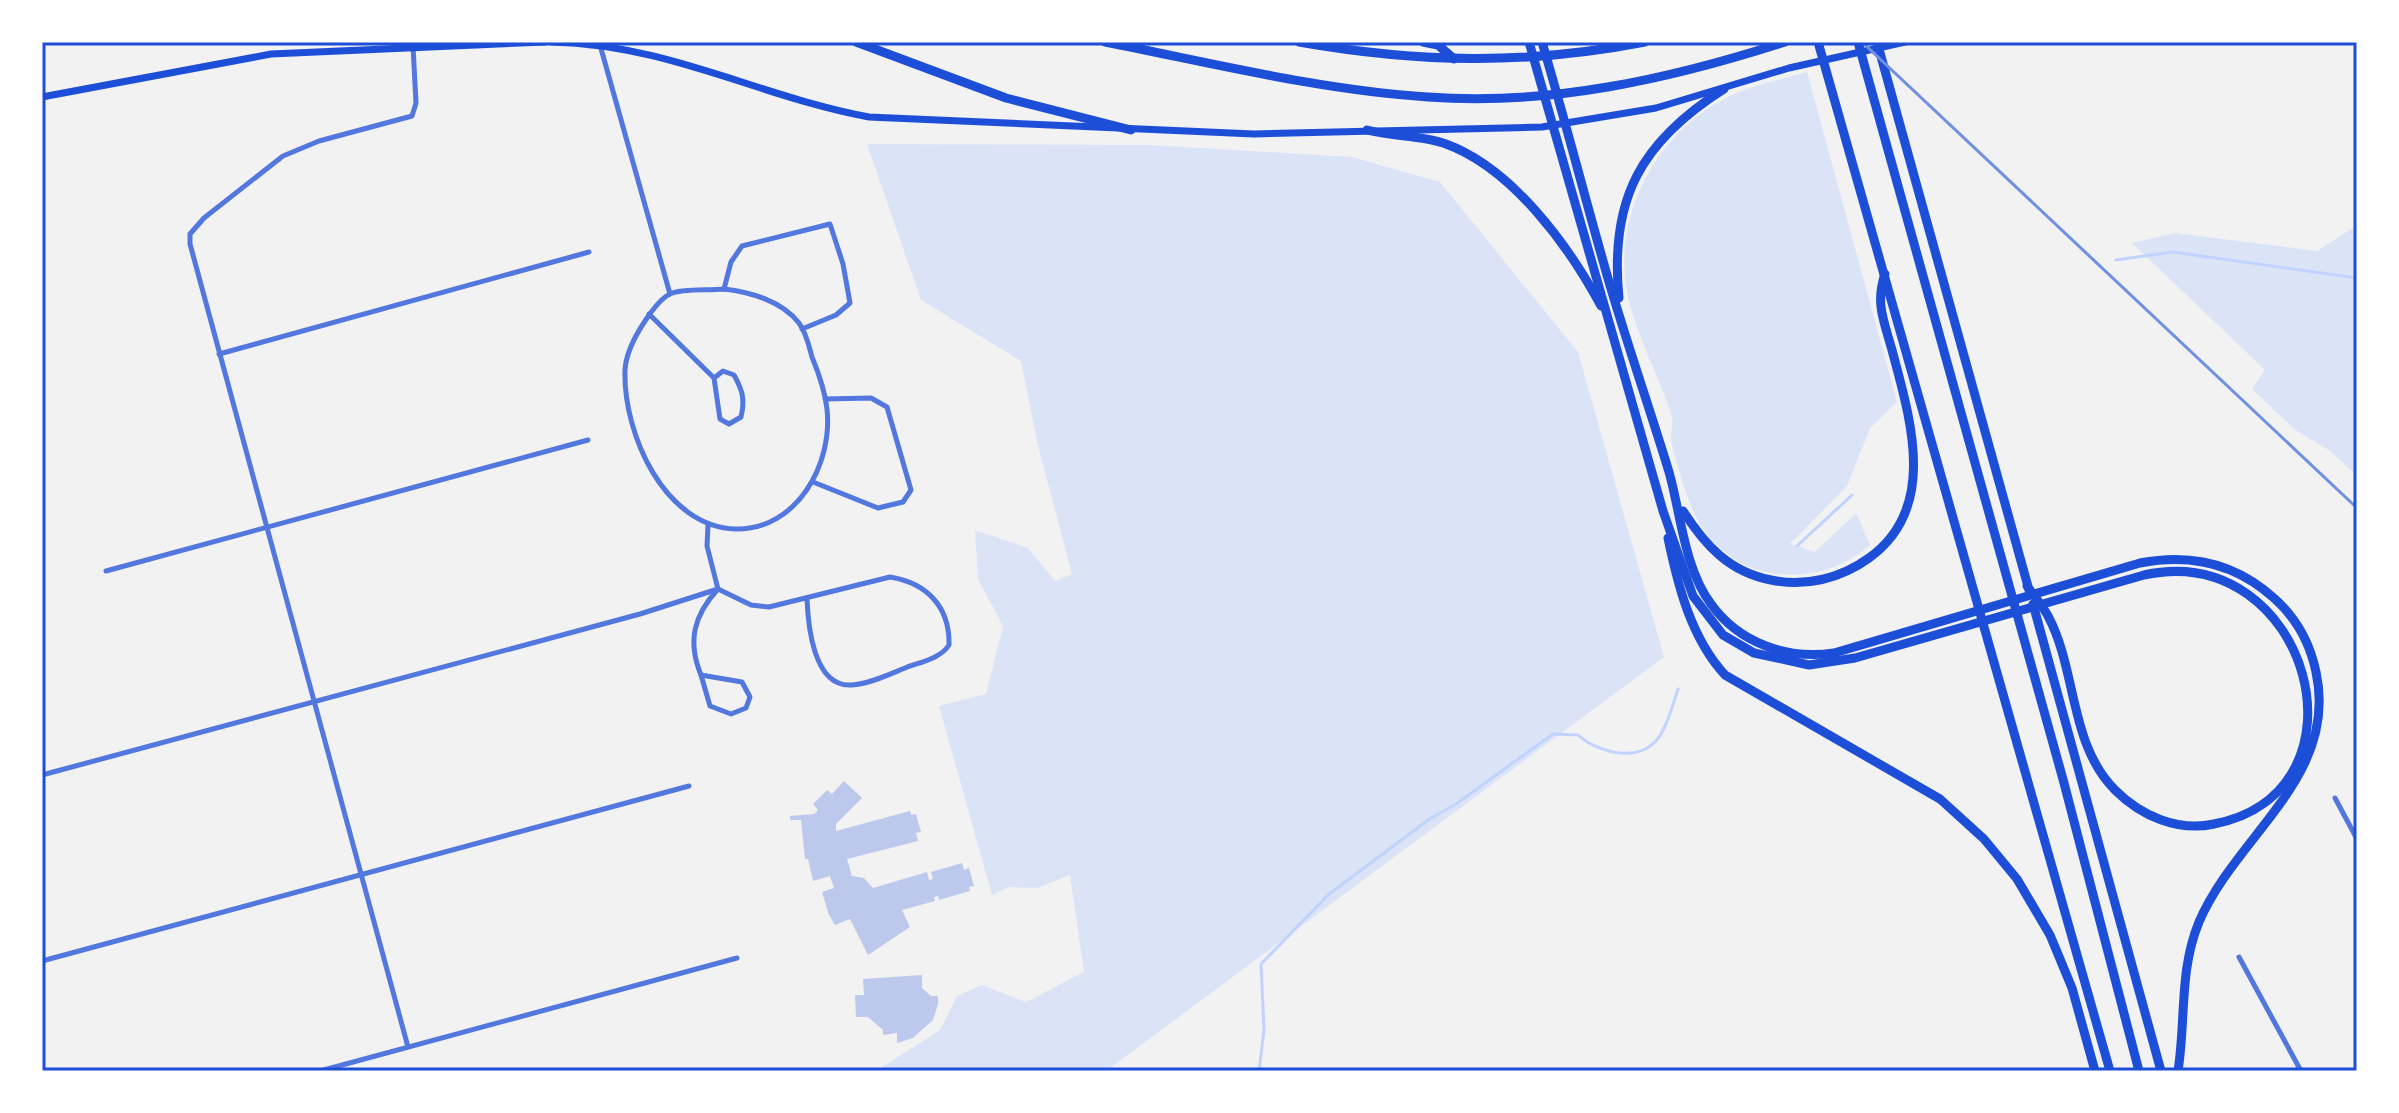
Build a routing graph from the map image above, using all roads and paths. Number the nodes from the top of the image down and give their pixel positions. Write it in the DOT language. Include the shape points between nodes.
graph roads {
  1 [pos="545,42"];
  2 [pos="552,42"];
  3 [pos="856,42"];
  4 [pos="1105,42"];
  5 [pos="1299,42"];
  6 [pos="1423,42"];
  7 [pos="1529,42"];
  8 [pos="1542,42"];
  9 [pos="1645,42"];
  10 [pos="1785,42"];
  11 [pos="1818,42"];
  12 [pos="1858,42"];
  13 [pos="1877,42"];
  14 [pos="1905,42"];
  15 [pos="600,44"];
  16 [pos="413,46"];
  17 [pos="1455,61"];
  18 [pos="1724,89"];
  19 [pos="42,97"];
  20 [pos="1131,130"];
  21 [pos="1367,130"];
  22 [pos="589,252"];
  23 [pos="1885,274"];
  24 [pos="724,289"];
  25 [pos="670,294"];
  26 [pos="1621,313"];
  27 [pos="649,314"];
  28 [pos="1607,316"];
  29 [pos="802,329"];
  30 [pos="219,354"];
  31 [pos="714,378"];
  32 [pos="825,399"];
  33 [pos="588,440"];
  34 [pos="813,482"];
  35 [pos="1679,505"];
  36 [pos="1663,511"];
  37 [pos="708,525"];
  38 [pos="267,527"];
  39 [pos="2185,565"];
  40 [pos="106,571"];
  41 [pos="2027,586"];
  42 [pos="718,589"];
  43 [pos="807,599"];
  44 [pos="1854,653"];
  45 [pos="701,675"];
  46 [pos="315,701"];
  47 [pos="42,775"];
  48 [pos="689,786"];
  49 [pos="2335,798"];
  50 [pos="2357,839"];
  51 [pos="362,875"];
  52 [pos="2239,957"];
  53 [pos="737,958"];
  54 [pos="42,961"];
  55 [pos="408,1047"];
  56 [pos="320,1071"];
  57 [pos="2095,1071"];
  58 [pos="2110,1071"];
  59 [pos="2139,1071"];
  60 [pos="2161,1071"];
  61 [pos="2178,1071"];
  62 [pos="2301,1071"];
  1 -- 16 [label="main road"];
  2 -- 15 [label="main road"];
  3 -- 20 [label="highway" via="1006,98"];
  4 -- 10 [label="highway" via="1357,90 1430,98 1569,93 1713,65"];
  5 -- 17 [label="highway"];
  6 -- 17 [label="highway" via="1438,45"];
  7 -- 28 [label="highway"];
  8 -- 26 [label="highway"];
  9 -- 17 [label="highway" via="1525,60"];
  11 -- 23 [label="highway"];
  12 -- 59 [label="highway"];
  13 -- 41 [label="highway"];
  14 -- 18 [label="main road"];
  15 -- 20 [label="main road" via="665,57 814,107 869,117"];
  15 -- 25 [label="street"];
  16 -- 19 [label="main road" via="271,54"];
  16 -- 30 [label="street" via="412,116 291,151 190,234"];
  18 -- 21 [label="main road" via="1577,124"];
  18 -- 26 [label="highway" via="1674,124 1636,177 1617,258"];
  20 -- 21 [label="main road"];
  21 -- 28 [label="highway" via="1441,142 1494,171 1564,246"];
  22 -- 30 [label="street"];
  23 -- 35 [label="highway" via="1877,295 1911,421 1915,468 1902,517 1876,553 1824,579 1804,583 1760,578 1701,539"];
  23 -- 58 [label="highway"];
  24 -- 25 [label="street"];
  24 -- 29 [label="street" via="753,293 786,310"];
  24 -- 29 [label="street" via="742,246 830,224 850,303"];
  25 -- 27 [label="street"];
  26 -- 35 [label="highway"];
  27 -- 31 [label="street"];
  27 -- 37 [label="street" via="628,352 625,369 636,441 663,485"];
  28 -- 36 [label="highway"];
  29 -- 32 [label="street"];
  30 -- 38 [label="street"];
  31 -- 31 [label="street" via="720,419 729,424 741,417 741,386 723,371"];
  32 -- 34 [label="street" via="827,428"];
  32 -- 34 [label="street" via="871,398 887,407 911,490 903,502 878,508"];
  33 -- 38 [label="street"];
  34 -- 37 [label="street" via="798,503 764,525"];
  35 -- 44 [label="highway" via="1687,546 1709,602 1738,631 1793,654"];
  36 -- 44 [label="highway" via="1693,596 1723,635 1754,653 1790,664 1824,665"];
  36 -- 57 [label="highway" via="1692,626 1725,675 1940,799 2001,858 2050,935 2072,988"];
  37 -- 42 [label="street" via="707,546"];
  38 -- 40 [label="street"];
  38 -- 46 [label="street"];
  39 -- 41 [label="highway" via="2230,584 2271,612 2298,653 2306,684 2307,730 2286,781 2248,815 2207,826 2159,820 2113,789 2087,746 2049,617"];
  39 -- 44 [label="highway" via="2140,563"];
  39 -- 61 [label="highway" via="2235,570 2277,600 2310,648 2320,696 2317,733 2306,763 2272,817 2226,873 2197,928 2184,983"];
  41 -- 60 [label="highway"];
  42 -- 43 [label="street" via="751,605"];
  42 -- 45 [label="street" via="700,609 695,659"];
  42 -- 46 [label="street"];
  43 -- 43 [label="street" via="814,650 840,683 851,686 889,674 936,656 949,645 949,628 937,601 905,579 890,577"];
  45 -- 45 [label="street" via="710,706 731,714 746,708 750,697 742,682"];
  46 -- 47 [label="street"];
  46 -- 51 [label="street"];
  48 -- 51 [label="street"];
  49 -- 50 [label="street"];
  51 -- 54 [label="street"];
  51 -- 55 [label="street"];
  52 -- 62 [label="street"];
  53 -- 55 [label="street"];
  55 -- 56 [label="street"];
}
